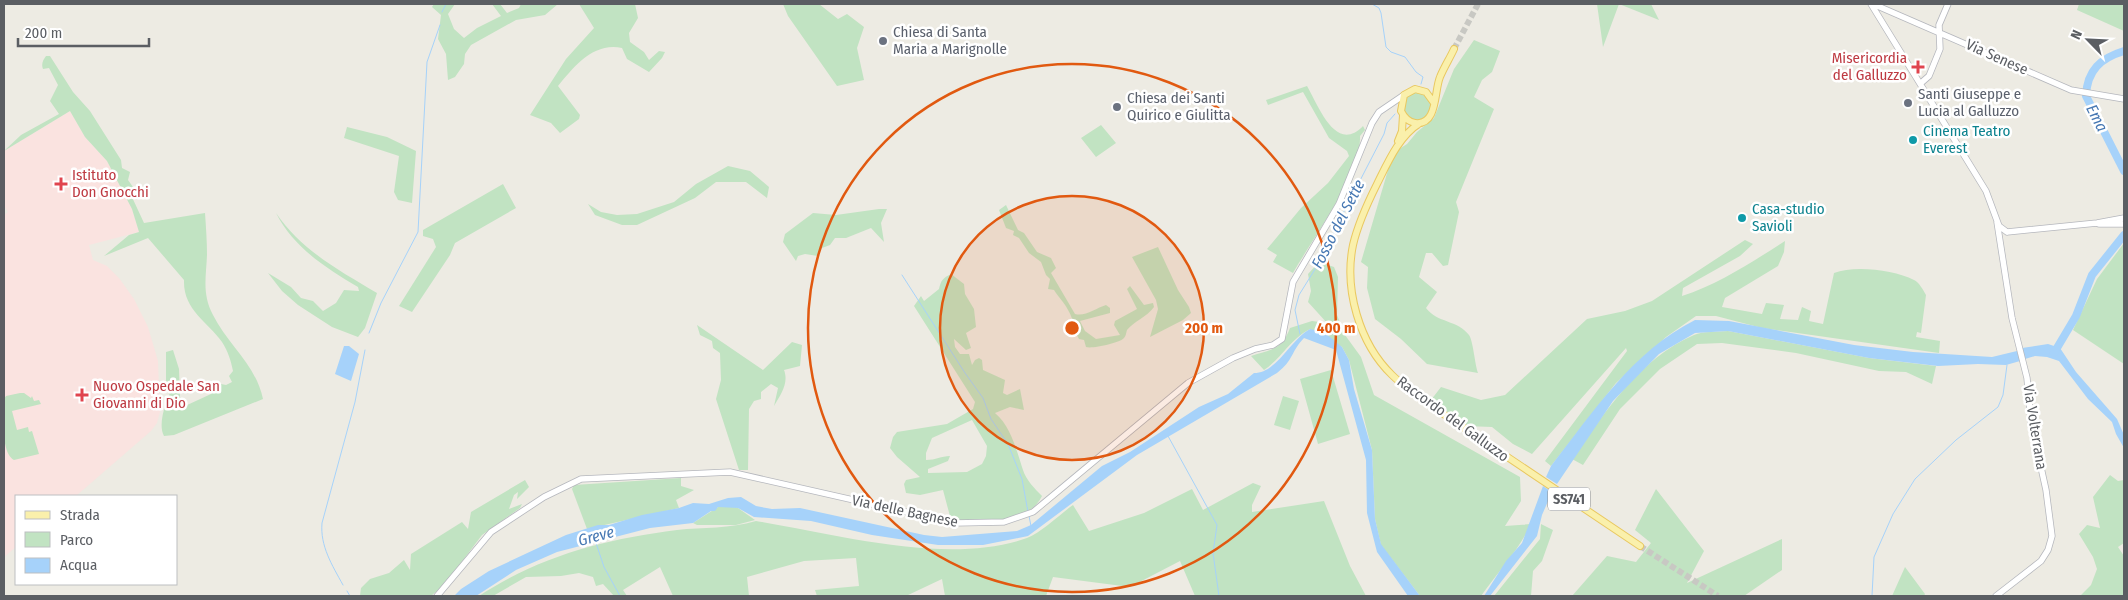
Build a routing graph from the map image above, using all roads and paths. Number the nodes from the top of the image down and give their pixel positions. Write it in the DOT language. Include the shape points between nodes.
graph roads {
  1 [pos="1872,4"];
  2 [pos="1948,4"];
  3 [pos="1940,32"];
  4 [pos="1454,49"];
  5 [pos="1440,75"];
  6 [pos="1921,83"];
  7 [pos="1423,90"];
  8 [pos="1404,95"];
  9 [pos="2124,99"];
  10 [pos="1434,103"];
  11 [pos="1388,106"];
  12 [pos="1402,113"];
  13 [pos="1420,123"];
  14 [pos="1393,153"];
  15 [pos="2124,218"];
  16 [pos="2108,222"];
  17 [pos="2124,224"];
  18 [pos="2002,235"];
  19 [pos="1640,546"];
  20 [pos="437,596"];
  21 [pos="1996,596"];
  1 -- 3 [label="main road, Via Senese"];
  1 -- 6 [label="main road"];
  2 -- 3 [label="main road" via="1939,25"];
  3 -- 6 [label="main road" via="1940,49 1929,76"];
  3 -- 9 [label="main road, Via Senese" via="2079,93"];
  4 -- 5 [label="main road, SS741"];
  5 -- 7 [label="main road, SS741"];
  5 -- 10 [label="main road, SS741"];
  6 -- 18 [label="main road" via="1986,191"];
  7 -- 8 [label="main road, SS741" via="1415,89"];
  7 -- 10 [label="main road"];
  8 -- 11 [label="main road, Via delle Bagnese"];
  8 -- 12 [label="main road, SS741"];
  10 -- 13 [label="main road, SS741" via="1430,117"];
  11 -- 12 [label="main road"];
  11 -- 20 [label="main road, Via delle Bagnese" via="1372,123 1339,204 1306,255 1293,282 1280,341 1233,358 1188,383 1033,512 1004,522 944,522 730,472 581,479 544,497 491,532"];
  12 -- 13 [label="main road" via="1409,121"];
  12 -- 14 [label="main road, Raccordo del Galluzzo / SS741" via="1402,131"];
  13 -- 14 [label="main road, Raccordo del Galluzzo / SS741"];
  14 -- 19 [label="main road, Raccordo del Galluzzo / SS741" via="1360,220 1350,263 1351,288 1365,338 1391,375 1447,418"];
  15 -- 16 [label="main road"];
  16 -- 17 [label="main road"];
  16 -- 18 [label="main road"];
  18 -- 21 [label="main road, Via Volterrana" via="2008,300 2025,370 2052,541 2041,561"];
}
